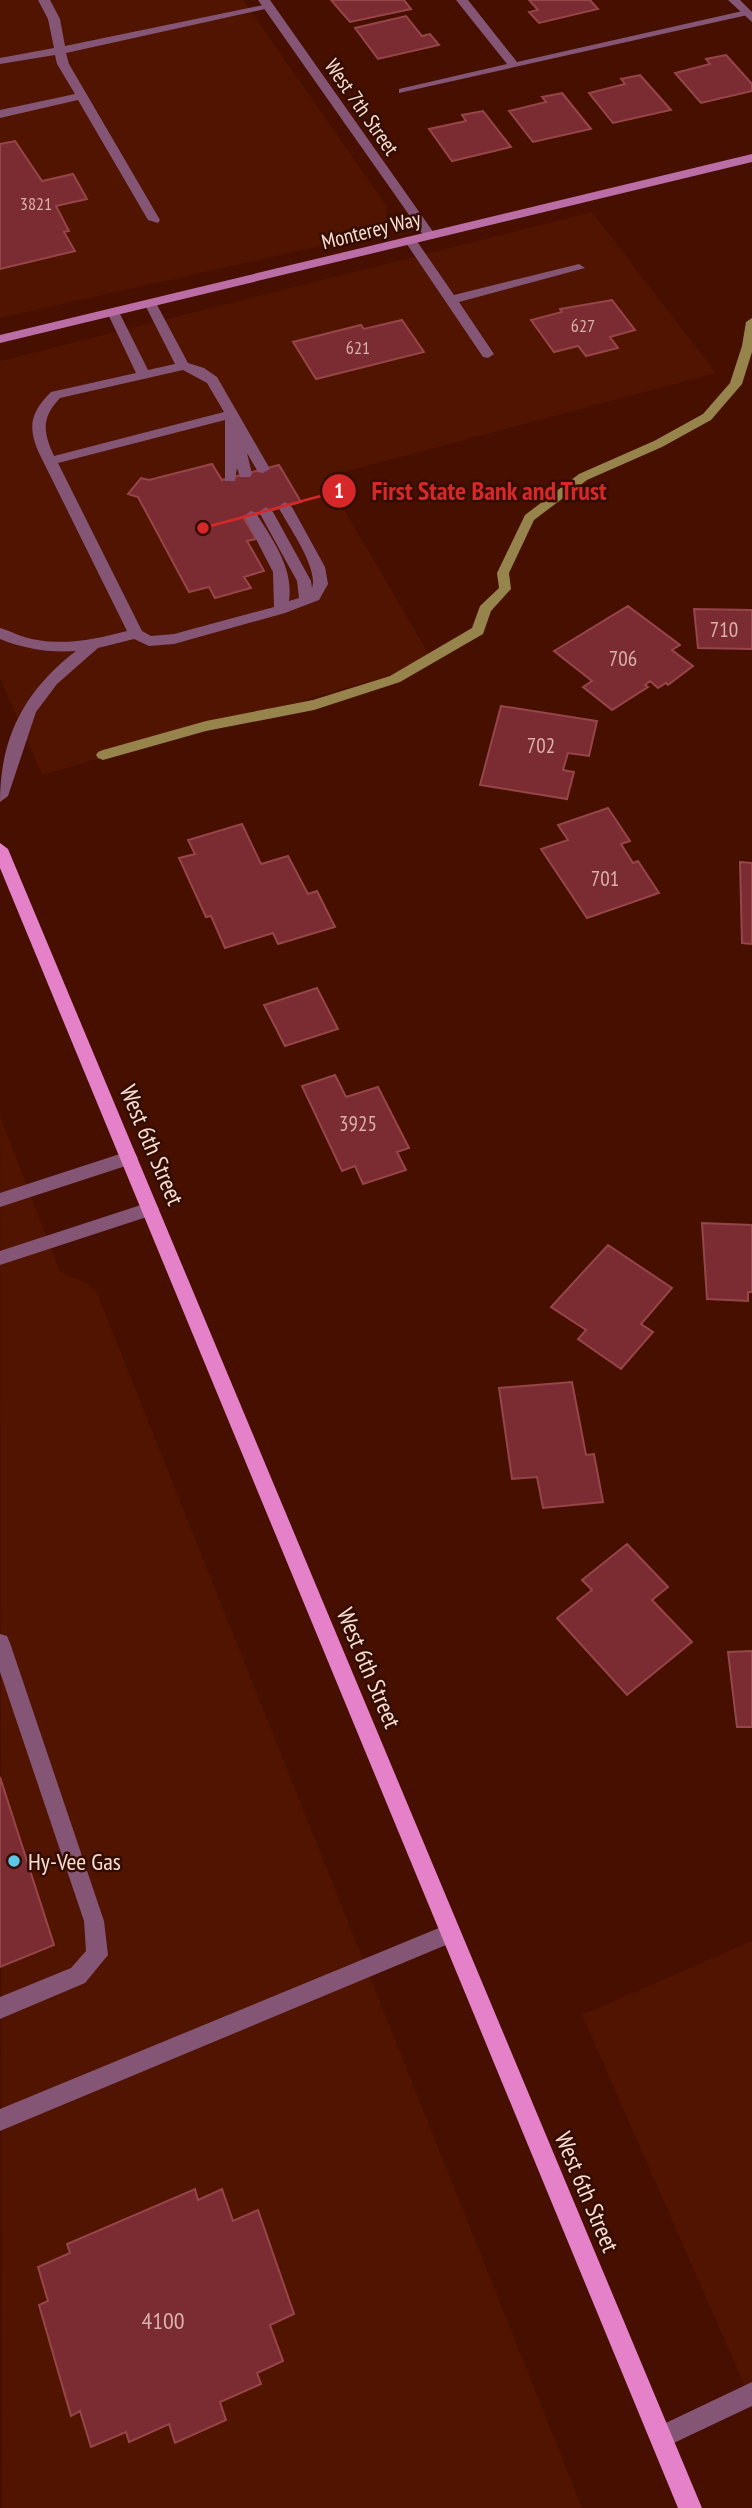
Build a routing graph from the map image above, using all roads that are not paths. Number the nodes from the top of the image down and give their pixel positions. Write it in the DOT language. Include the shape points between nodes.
graph roads {
  1 [pos="44,0"];
  2 [pos="462,0"];
  3 [pos="734,0"];
  4 [pos="266,3"];
  5 [pos="749,16"];
  6 [pos="60,49"];
  7 [pos="0,61"];
  8 [pos="514,66"];
  9 [pos="403,91"];
  10 [pos="81,96"];
  11 [pos="0,114"];
  12 [pos="752,158"];
  13 [pos="154,220"];
  14 [pos="430,236"];
  15 [pos="410,240"];
  16 [pos="579,268"];
  17 [pos="451,300"];
  18 [pos="150,303"];
  19 [pos="113,312"];
  20 [pos="0,340"];
  21 [pos="488,354"];
  22 [pos="183,366"];
  23 [pos="143,374"];
  24 [pos="232,414"];
  25 [pos="50,461"];
  26 [pos="263,469"];
  27 [pos="245,474"];
  28 [pos="230,478"];
  29 [pos="285,507"];
  30 [pos="266,512"];
  31 [pos="251,516"];
  32 [pos="306,600"];
  33 [pos="280,610"];
  34 [pos="0,633"];
  35 [pos="136,634"];
  36 [pos="91,646"];
  37 [pos="0,796"];
  38 [pos="0,849"];
  39 [pos="129,1158"];
  40 [pos="0,1200"];
  41 [pos="150,1209"];
  42 [pos="0,1258"];
  43 [pos="0,1643"];
  44 [pos="451,1933"];
  45 [pos="0,2008"];
  46 [pos="0,2120"];
  47 [pos="752,2394"];
  48 [pos="661,2437"];
  49 [pos="690,2508"];
  1 -- 6 [label="street" via="54,19"];
  2 -- 8 [label="street"];
  3 -- 5 [label="street"];
  4 -- 6 [label="street"];
  4 -- 14 [label="street, West 7th Street"];
  5 -- 8 [label="street"];
  6 -- 7 [label="street"];
  6 -- 10 [label="street"];
  8 -- 9 [label="street"];
  10 -- 11 [label="street"];
  10 -- 13 [label="street"];
  12 -- 14 [label="street, Monterey Way"];
  14 -- 15 [label="street, Monterey Way"];
  15 -- 17 [label="street"];
  15 -- 18 [label="street, Monterey Way"];
  16 -- 17 [label="street"];
  17 -- 21 [label="street"];
  18 -- 19 [label="street, Monterey Way"];
  18 -- 22 [label="street"];
  19 -- 20 [label="street, Monterey Way"];
  19 -- 23 [label="street"];
  22 -- 23 [label="street"];
  22 -- 24 [label="street" via="212,380"];
  23 -- 25 [label="street" via="56,395 41,408 36,421 38,435"];
  24 -- 25 [label="street"];
  24 -- 26 [label="street"];
  24 -- 27 [label="street"];
  24 -- 28 [label="street"];
  25 -- 35 [label="street"];
  29 -- 32 [label="street" via="318,567 321,584 314,597"];
  30 -- 32 [label="street" via="296,563"];
  31 -- 33 [label="street" via="281,569 285,593"];
  32 -- 33 [label="street"];
  33 -- 35 [label="street" via="174,639 149,641"];
  34 -- 36 [label="street" via="27,645"];
  35 -- 36 [label="street"];
  36 -- 37 [label="street" via="29,705"];
  38 -- 39 [label="main road, West 6th Street"];
  39 -- 40 [label="street"];
  39 -- 41 [label="main road, West 6th Street"];
  41 -- 42 [label="street"];
  41 -- 44 [label="main road, West 6th Street"];
  43 -- 45 [label="street" via="93,1921 97,1955 78,1976"];
  44 -- 46 [label="street"];
  44 -- 48 [label="main road, West 6th Street"];
  47 -- 48 [label="street"];
  48 -- 49 [label="main road, West 6th Street"];
}
